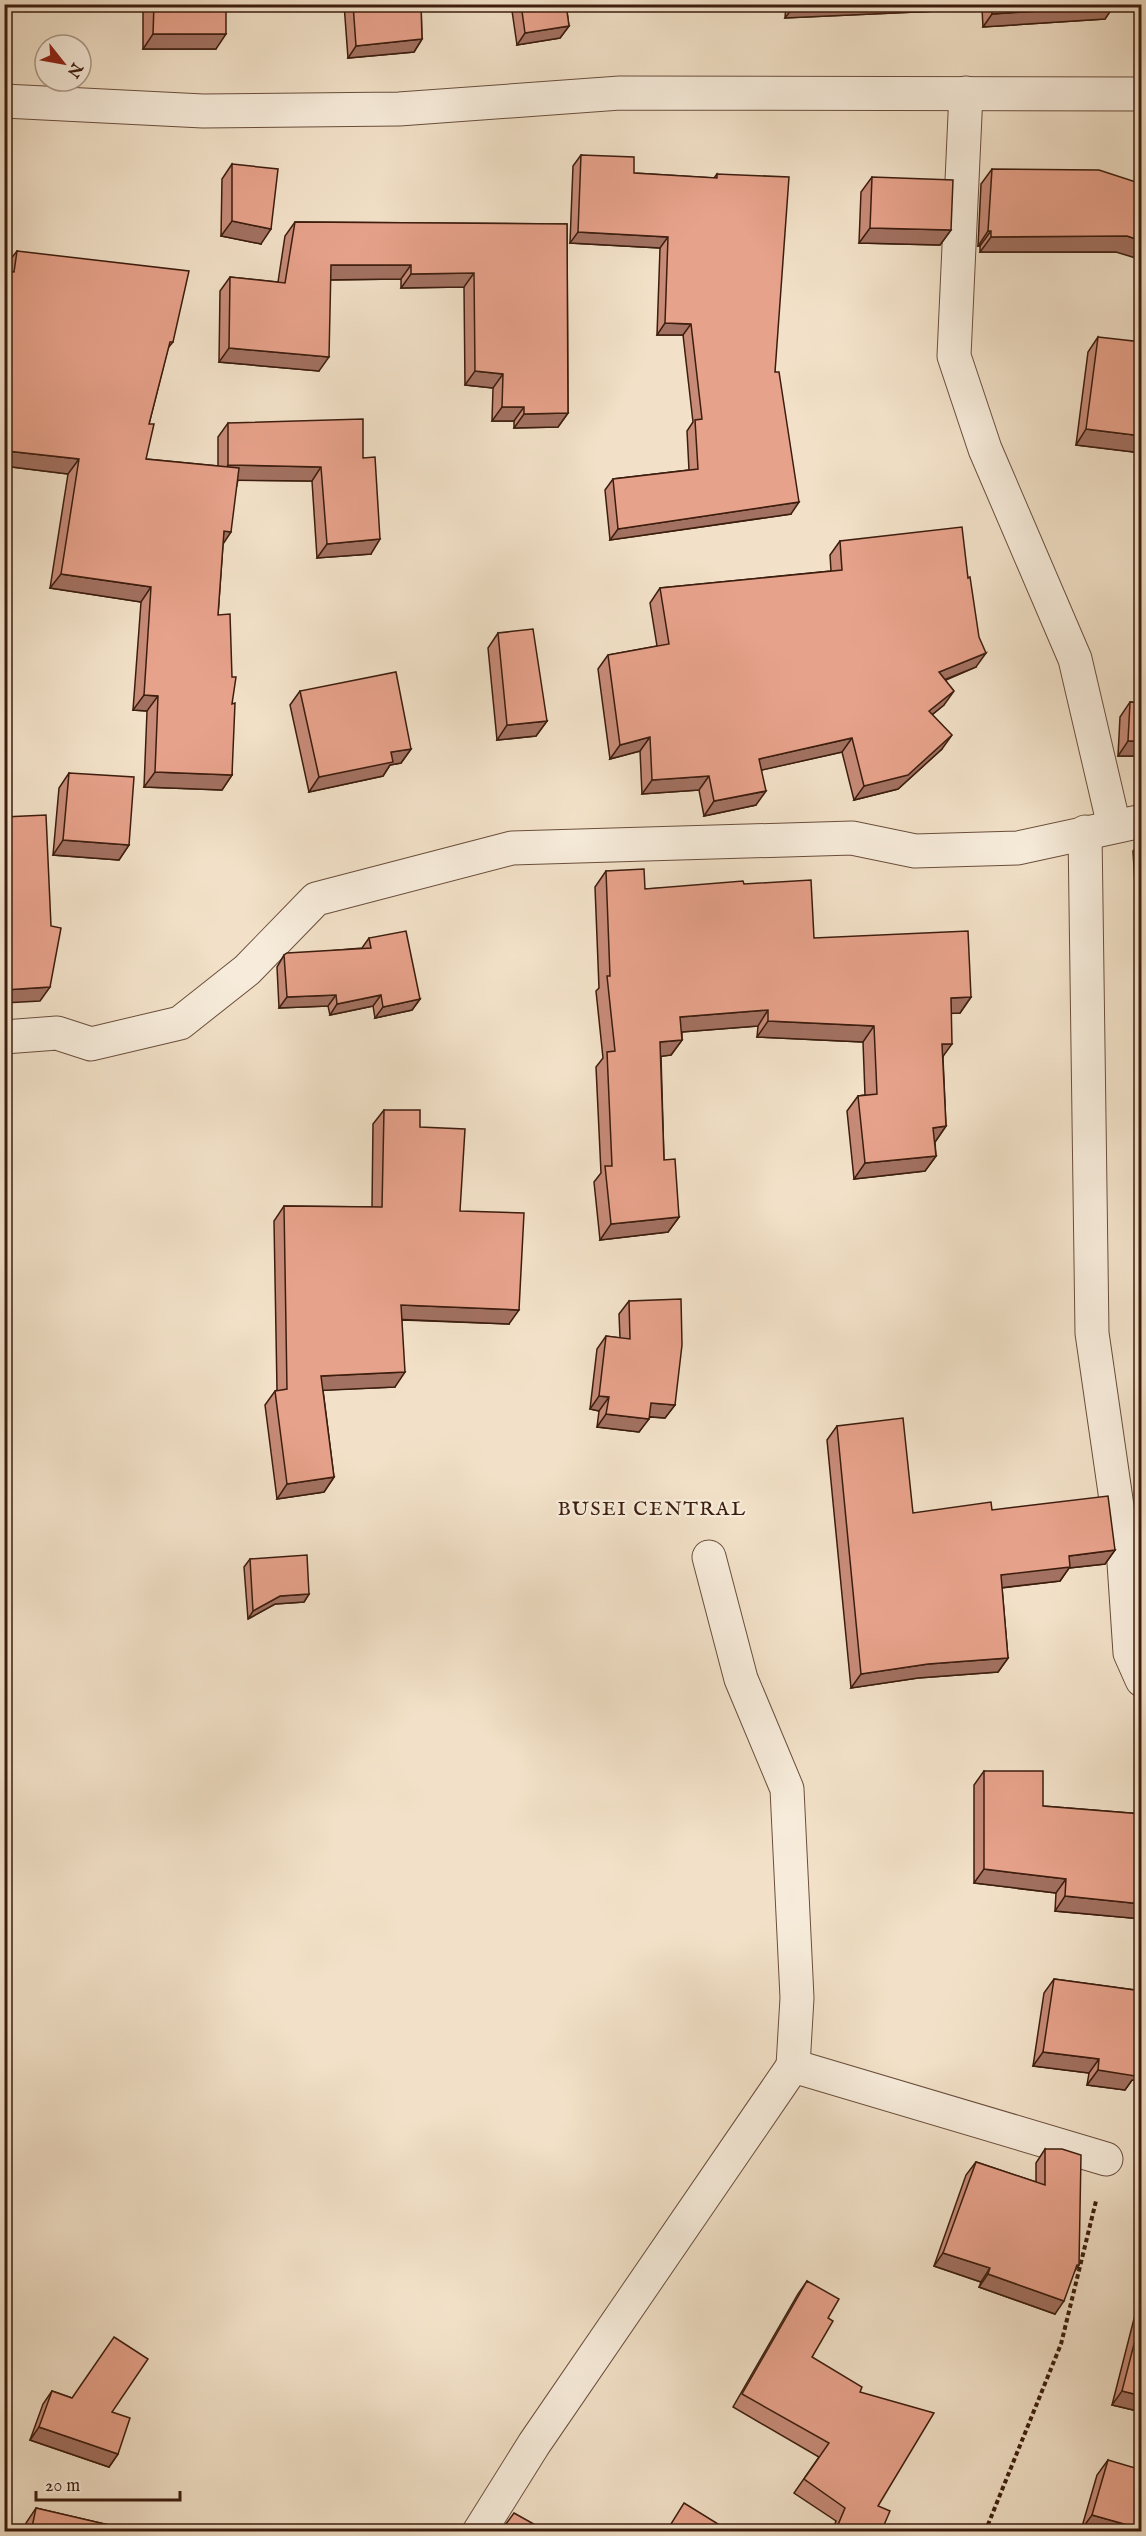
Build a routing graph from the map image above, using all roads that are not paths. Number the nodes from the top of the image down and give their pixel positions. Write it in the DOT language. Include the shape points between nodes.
graph roads {
  1 [pos="966,93"];
  2 [pos="1142,94"];
  3 [pos="4,101"];
  4 [pos="1114,827"];
  5 [pos="4,1037"];
  6 [pos="709,1557"];
  7 [pos="1142,1680"];
  8 [pos="793,2066"];
  9 [pos="1106,2159"];
  10 [pos="479,2532"];
  1 -- 2 [label="street"];
  1 -- 3 [label="street" via="620,93 399,110 226,111"];
  1 -- 4 [label="street" via="954,357 985,449 1075,659"];
  4 -- 5 [label="street" via="1018,848 915,851 852,838 512,848 316,899 247,970 180,1023 91,1044 57,1033"];
  4 -- 7 [label="street" via="1092,1333 1123,1548 1130,1653"];
  6 -- 8 [label="street" via="741,1679 786,1789 797,1998"];
  8 -- 9 [label="street"];
  8 -- 10 [label="street" via="534,2444"];
}
